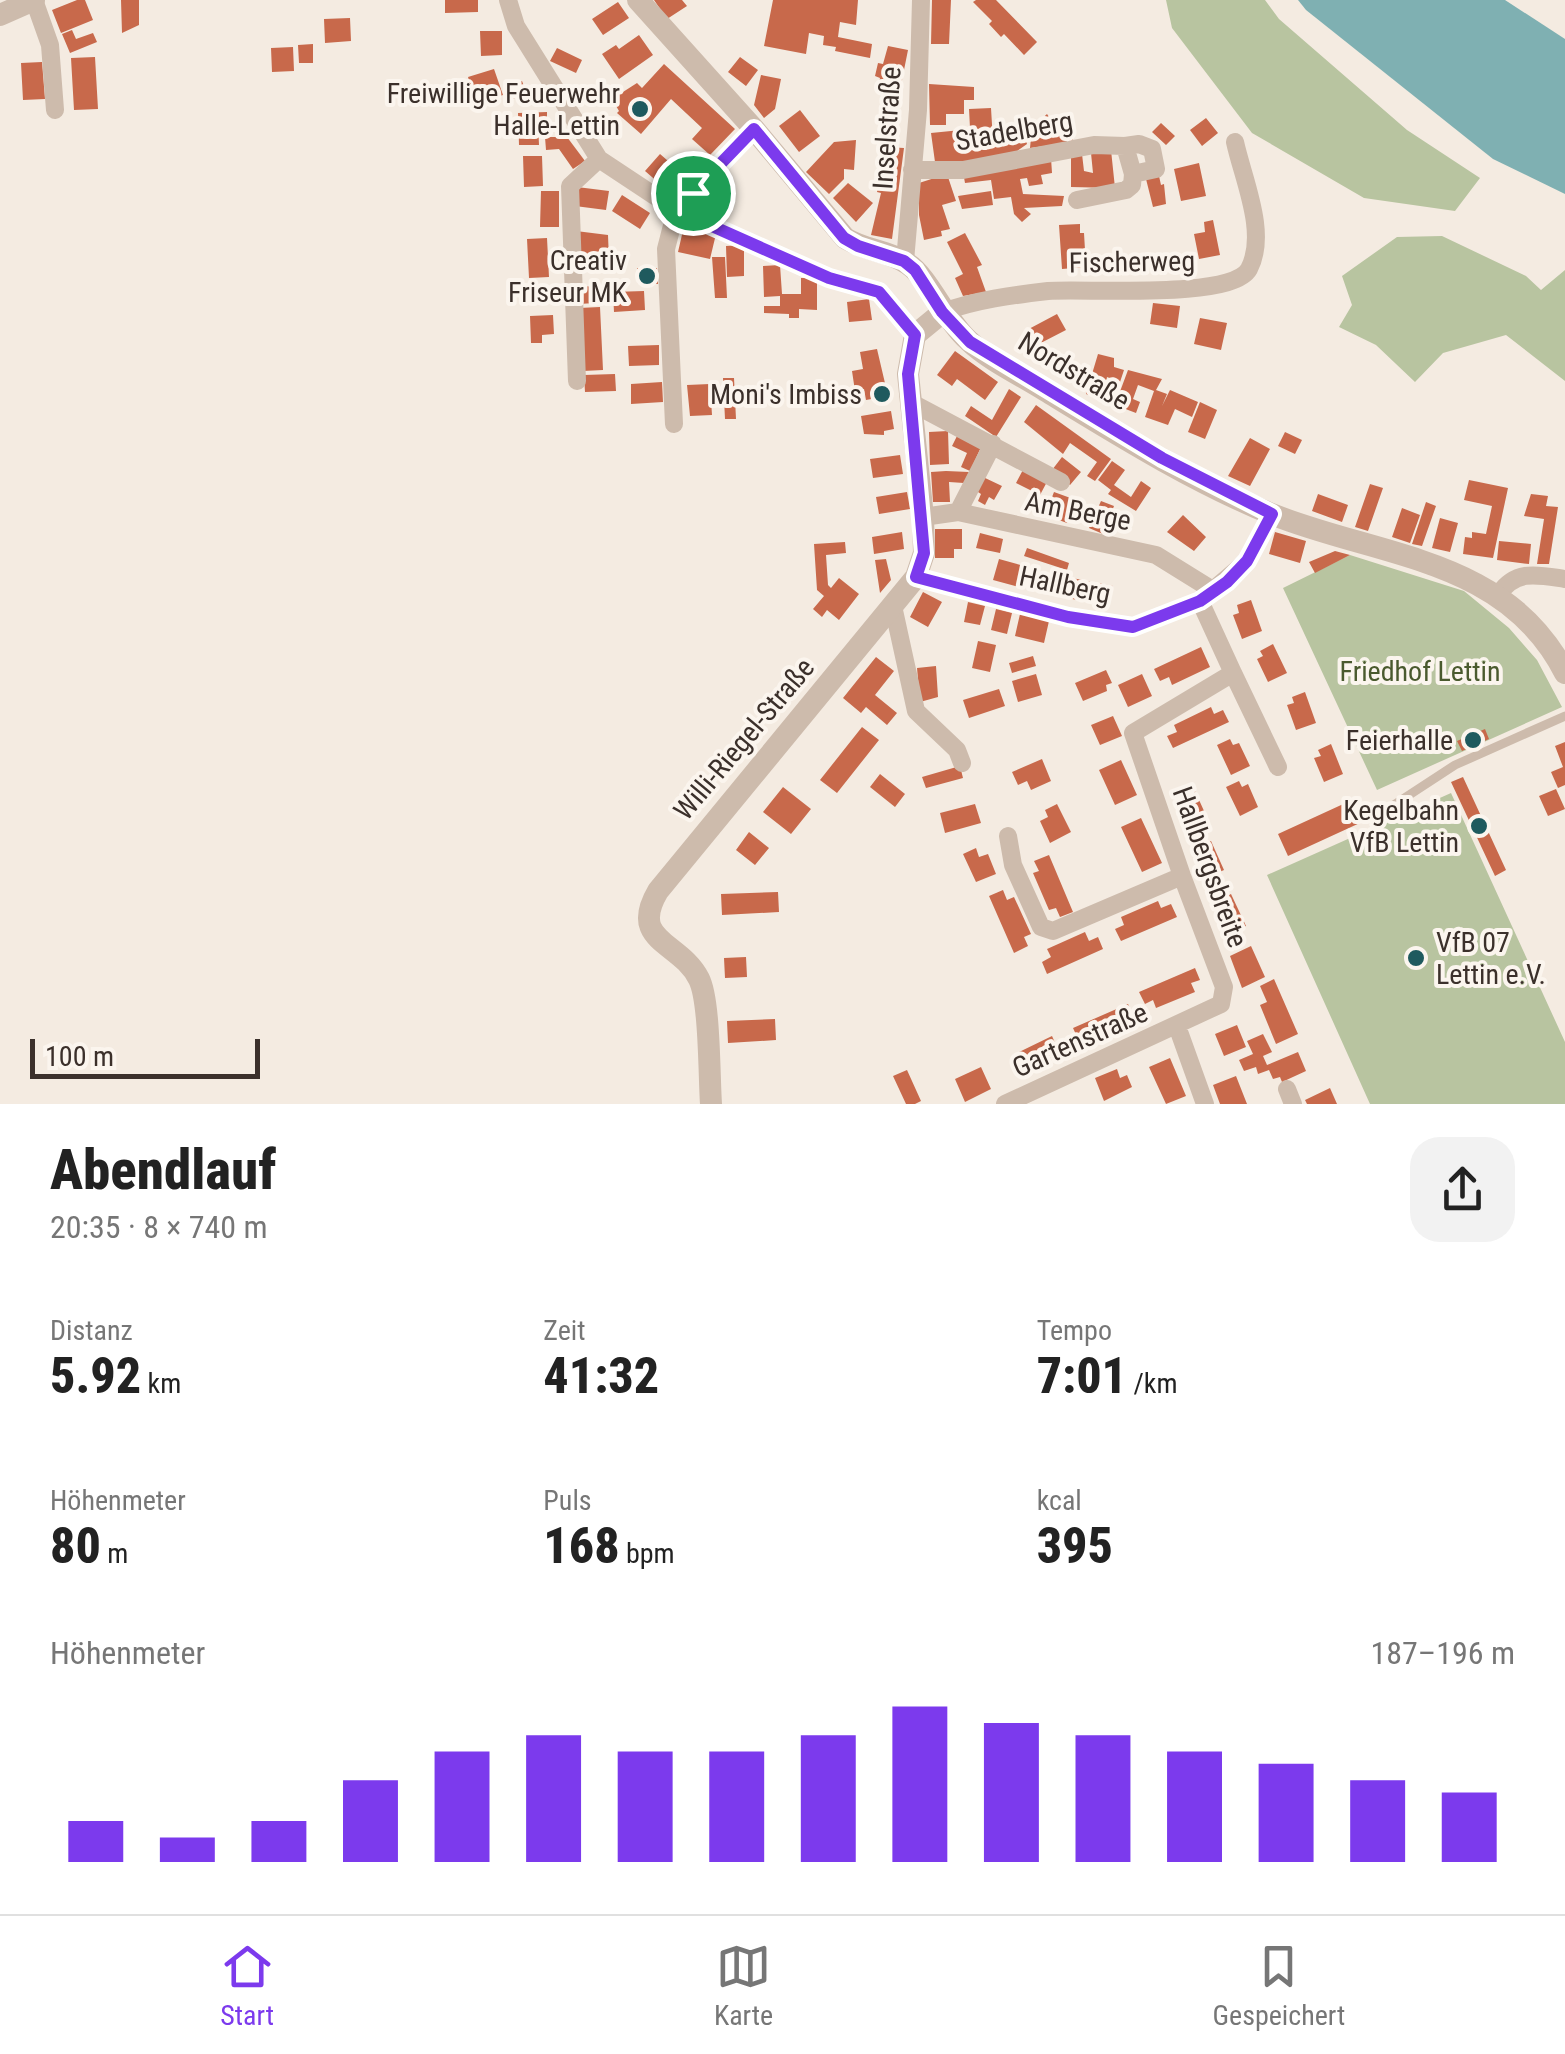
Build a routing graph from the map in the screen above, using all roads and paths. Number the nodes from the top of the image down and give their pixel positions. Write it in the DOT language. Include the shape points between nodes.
graph roads {
  1 [pos="34,0"];
  2 [pos="508,0"];
  3 [pos="638,0"];
  4 [pos="921,0"];
  5 [pos="0,15"];
  6 [pos="56,110"];
  7 [pos="754,129"];
  8 [pos="1235,142"];
  9 [pos="599,159"];
  10 [pos="912,170"];
  11 [pos="1077,200"];
  12 [pos="676,210"];
  13 [pos="904,261"];
  14 [pos="942,312"];
  15 [pos="915,335"];
  16 [pos="576,380"];
  17 [pos="912,403"];
  18 [pos="674,424"];
  19 [pos="993,444"];
  20 [pos="1062,482"];
  21 [pos="958,512"];
  22 [pos="1272,514"];
  23 [pos="923,516"];
  24 [pos="916,577"];
  25 [pos="1565,580"];
  26 [pos="1499,594"];
  27 [pos="1207,596"];
  28 [pos="893,606"];
  29 [pos="1233,673"];
  30 [pos="1565,673"];
  31 [pos="1565,716"];
  32 [pos="962,763"];
  33 [pos="1278,767"];
  34 [pos="1377,816"];
  35 [pos="1008,836"];
  36 [pos="1182,876"];
  37 [pos="1177,1026"];
  38 [pos="711,1104"];
  39 [pos="1006,1104"];
  40 [pos="1205,1104"];
  1 -- 5 [label="street"];
  1 -- 6 [label="street" via="50,45"];
  2 -- 9 [label="street" via="516,26"];
  3 -- 7 [label="street"];
  4 -- 10 [label="street, Inselstraße"];
  7 -- 12 [label="street"];
  7 -- 13 [label="street" via="844,238"];
  8 -- 14 [label="street, Fischerweg" via="1255,228 1255,249 1240,279 1202,289 1050,291"];
  9 -- 12 [label="street"];
  9 -- 16 [label="street" via="570,186"];
  10 -- 11 [label="street, Stadelberg" via="963,170 1094,145 1126,146 1132,185"];
  10 -- 13 [label="street, Inselstraße"];
  12 -- 15 [label="street" via="829,278 879,292"];
  12 -- 18 [label="street" via="666,250"];
  13 -- 14 [label="street, Nordstraße"];
  14 -- 15 [label="street"];
  14 -- 22 [label="street, Nordstraße" via="970,342 1069,405"];
  15 -- 17 [label="street, Willi-Riegel-Straße" via="908,374"];
  17 -- 19 [label="street"];
  17 -- 23 [label="street, Willi-Riegel-Straße"];
  19 -- 20 [label="street"];
  19 -- 21 [label="street"];
  21 -- 23 [label="street, Am Berge"];
  21 -- 27 [label="street, Am Berge" via="1156,554"];
  22 -- 26 [label="street, Nordstraße" via="1448,570"];
  22 -- 27 [label="street, Hallberg" via="1247,561"];
  23 -- 24 [label="street, Willi-Riegel-Straße" via="924,553"];
  24 -- 27 [label="street, Hallberg" via="1133,627"];
  24 -- 28 [label="street, Willi-Riegel-Straße"];
  25 -- 26 [label="street" via="1526,574"];
  26 -- 30 [label="street, Nordstraße" via="1550,644"];
  27 -- 29 [label="street"];
  28 -- 32 [label="street" via="916,711"];
  28 -- 38 [label="street, Willi-Riegel-Straße" via="658,891 647,914 656,936 701,984"];
  29 -- 33 [label="street"];
  29 -- 36 [label="street, Hallbergsbreite" via="1133,734"];
  31 -- 34 [label="lane" via="1455,765"];
  35 -- 36 [label="street" via="1041,927 1053,932"];
  36 -- 37 [label="street, Hallbergsbreite" via="1224,986 1221,1004"];
  37 -- 39 [label="street, Gartenstraße"];
  37 -- 40 [label="street"];
}
